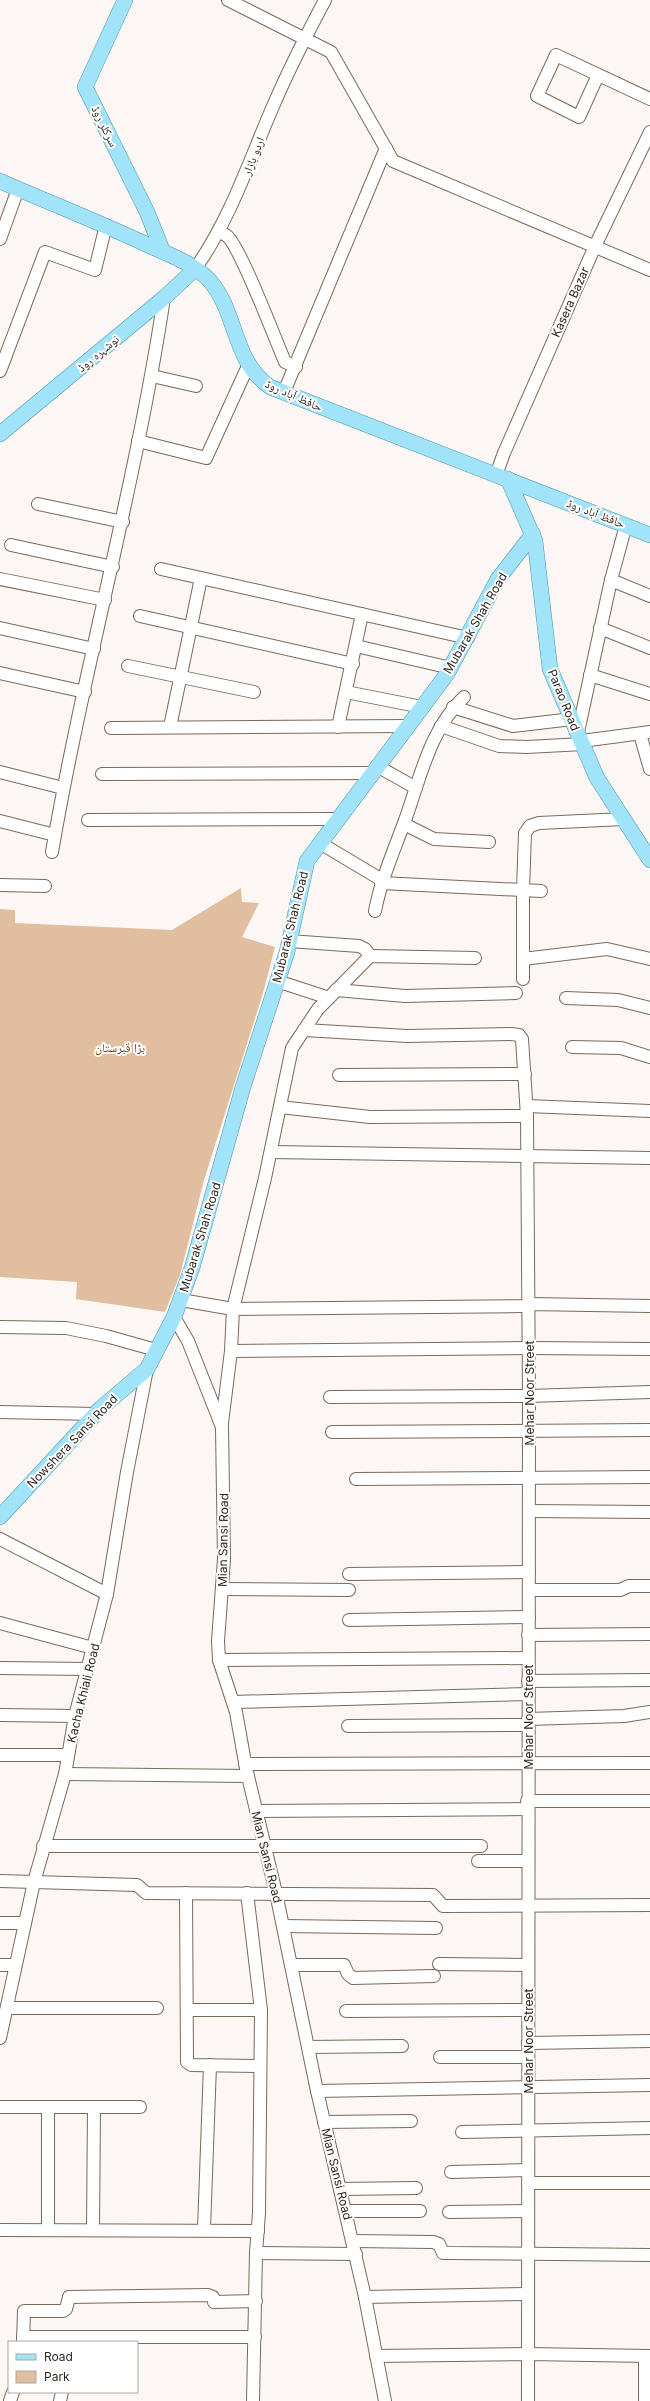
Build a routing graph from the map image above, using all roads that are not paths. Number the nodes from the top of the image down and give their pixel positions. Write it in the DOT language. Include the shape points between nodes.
graph roads {
  1 [pos="125,0"];
  2 [pos="228,0"];
  3 [pos="324,0"];
  4 [pos="305,39"];
  5 [pos="598,75"];
  6 [pos="650,99"];
  7 [pos="650,132"];
  8 [pos="386,148"];
  9 [pos="0,181"];
  10 [pos="18,189"];
  11 [pos="106,225"];
  12 [pos="219,232"];
  13 [pos="0,239"];
  14 [pos="595,246"];
  15 [pos="163,252"];
  16 [pos="195,269"];
  17 [pos="650,270"];
  18 [pos="164,298"];
  19 [pos="248,366"];
  20 [pos="296,367"];
  21 [pos="0,371"];
  22 [pos="152,376"];
  23 [pos="196,386"];
  24 [pos="284,392"];
  25 [pos="0,434"];
  26 [pos="138,441"];
  27 [pos="502,477"];
  28 [pos="38,504"];
  29 [pos="123,522"];
  30 [pos="626,525"];
  31 [pos="533,534"];
  32 [pos="650,534"];
  33 [pos="10,545"];
  34 [pos="113,567"];
  35 [pos="161,569"];
  36 [pos="201,578"];
  37 [pos="0,579"];
  38 [pos="611,580"];
  39 [pos="650,596"];
  40 [pos="105,600"];
  41 [pos="362,614"];
  42 [pos="140,616"];
  43 [pos="0,628"];
  44 [pos="191,628"];
  45 [pos="600,628"];
  46 [pos="468,638"];
  47 [pos="356,646"];
  48 [pos="650,648"];
  49 [pos="94,649"];
  50 [pos="352,664"];
  51 [pos="128,666"];
  52 [pos="451,668"];
  53 [pos="0,674"];
  54 [pos="590,675"];
  55 [pos="180,678"];
  56 [pos="85,692"];
  57 [pos="254,692"];
  58 [pos="346,692"];
  59 [pos="650,694"];
  60 [pos="464,697"];
  61 [pos="422,707"];
  62 [pos="453,707"];
  63 [pos="407,726"];
  64 [pos="441,726"];
  65 [pos="170,727"];
  66 [pos="338,727"];
  67 [pos="112,728"];
  68 [pos="645,733"];
  69 [pos="579,734"];
  70 [pos="650,769"];
  71 [pos="375,770"];
  72 [pos="0,772"];
  73 [pos="102,774"];
  74 [pos="63,788"];
  75 [pos="416,788"];
  76 [pos="338,819"];
  77 [pos="624,819"];
  78 [pos="88,820"];
  79 [pos="0,821"];
  80 [pos="404,824"];
  81 [pos="55,835"];
  82 [pos="489,842"];
  83 [pos="320,843"];
  84 [pos="52,852"];
  85 [pos="649,858"];
  86 [pos="381,882"];
  87 [pos="0,886"];
  88 [pos="45,886"];
  89 [pos="523,890"];
  90 [pos="541,891"];
  91 [pos="375,911"];
  92 [pos="289,941"];
  93 [pos="370,956"];
  94 [pos="475,958"];
  95 [pos="523,959"];
  96 [pos="650,959"];
  97 [pos="523,978"];
  98 [pos="277,981"];
  99 [pos="516,993"];
  100 [pos="333,994"];
  101 [pos="566,998"];
  102 [pos="650,1008"];
  103 [pos="304,1030"];
  104 [pos="572,1046"];
  105 [pos="650,1057"];
  106 [pos="525,1074"];
  107 [pos="339,1075"];
  108 [pos="280,1107"];
  109 [pos="527,1111"];
  110 [pos="650,1111"];
  111 [pos="271,1152"];
  112 [pos="528,1156"];
  113 [pos="650,1158"];
  114 [pos="181,1300"];
  115 [pos="528,1304"];
  116 [pos="650,1306"];
  117 [pos="233,1309"];
  118 [pos="174,1317"];
  119 [pos="0,1327"];
  120 [pos="529,1348"];
  121 [pos="650,1349"];
  122 [pos="156,1350"];
  123 [pos="231,1351"];
  124 [pos="147,1369"];
  125 [pos="650,1392"];
  126 [pos="529,1396"];
  127 [pos="330,1397"];
  128 [pos="0,1412"];
  129 [pos="95,1414"];
  130 [pos="222,1427"];
  131 [pos="650,1430"];
  132 [pos="529,1431"];
  133 [pos="332,1432"];
  134 [pos="529,1477"];
  135 [pos="650,1478"];
  136 [pos="356,1479"];
  137 [pos="529,1511"];
  138 [pos="650,1512"];
  139 [pos="0,1517"];
  140 [pos="0,1539"];
  141 [pos="529,1572"];
  142 [pos="349,1574"];
  143 [pos="650,1586"];
  144 [pos="222,1588"];
  145 [pos="349,1590"];
  146 [pos="529,1590"];
  147 [pos="107,1594"];
  148 [pos="528,1617"];
  149 [pos="349,1620"];
  150 [pos="0,1623"];
  151 [pos="650,1634"];
  152 [pos="528,1635"];
  153 [pos="93,1648"];
  154 [pos="528,1658"];
  155 [pos="220,1660"];
  156 [pos="0,1668"];
  157 [pos="88,1669"];
  158 [pos="650,1680"];
  159 [pos="528,1681"];
  160 [pos="528,1694"];
  161 [pos="233,1702"];
  162 [pos="650,1712"];
  163 [pos="0,1715"];
  164 [pos="74,1716"];
  165 [pos="528,1722"];
  166 [pos="348,1726"];
  167 [pos="0,1755"];
  168 [pos="68,1755"];
  169 [pos="528,1762"];
  170 [pos="650,1763"];
  171 [pos="245,1764"];
  172 [pos="65,1774"];
  173 [pos="248,1776"];
  174 [pos="650,1800"];
  175 [pos="527,1805"];
  176 [pos="256,1810"];
  177 [pos="42,1846"];
  178 [pos="481,1846"];
  179 [pos="265,1847"];
  180 [pos="528,1860"];
  181 [pos="478,1861"];
  182 [pos="0,1881"];
  183 [pos="34,1882"];
  184 [pos="186,1893"];
  185 [pos="247,1893"];
  186 [pos="276,1894"];
  187 [pos="528,1905"];
  188 [pos="650,1905"];
  189 [pos="0,1923"];
  190 [pos="24,1923"];
  191 [pos="283,1926"];
  192 [pos="436,1928"];
  193 [pos="438,1964"];
  194 [pos="0,1965"];
  195 [pos="15,1965"];
  196 [pos="292,1965"];
  197 [pos="528,1965"];
  198 [pos="434,1976"];
  199 [pos="5,1995"];
  200 [pos="7,2008"];
  201 [pos="157,2008"];
  202 [pos="187,2010"];
  203 [pos="261,2010"];
  204 [pos="528,2010"];
  205 [pos="346,2011"];
  206 [pos="0,2038"];
  207 [pos="650,2041"];
  208 [pos="528,2043"];
  209 [pos="402,2046"];
  210 [pos="308,2047"];
  211 [pos="440,2057"];
  212 [pos="528,2057"];
  213 [pos="210,2065"];
  214 [pos="260,2066"];
  215 [pos="650,2085"];
  216 [pos="528,2088"];
  217 [pos="317,2091"];
  218 [pos="94,2107"];
  219 [pos="140,2107"];
  220 [pos="0,2108"];
  221 [pos="48,2108"];
  222 [pos="411,2121"];
  223 [pos="324,2122"];
  224 [pos="650,2128"];
  225 [pos="528,2130"];
  226 [pos="462,2132"];
  227 [pos="528,2170"];
  228 [pos="451,2172"];
  229 [pos="528,2183"];
  230 [pos="650,2183"];
  231 [pos="416,2188"];
  232 [pos="340,2189"];
  233 [pos="346,2211"];
  234 [pos="420,2211"];
  235 [pos="528,2211"];
  236 [pos="449,2212"];
  237 [pos="93,2229"];
  238 [pos="0,2230"];
  239 [pos="48,2230"];
  240 [pos="204,2230"];
  241 [pos="258,2231"];
  242 [pos="353,2241"];
  243 [pos="528,2253"];
  244 [pos="256,2254"];
  245 [pos="356,2254"];
  246 [pos="650,2255"];
  247 [pos="527,2294"];
  248 [pos="365,2297"];
  249 [pos="256,2301"];
  250 [pos="255,2337"];
  251 [pos="23,2340"];
  252 [pos="118,2340"];
  253 [pos="528,2354"];
  254 [pos="376,2356"];
  255 [pos="648,2356"];
  256 [pos="253,2401"];
  257 [pos="384,2401"];
  258 [pos="528,2401"];
  259 [pos="645,2401"];
  1 -- 15 [label="main road, سرکلر روڈ" via="85,87 147,212"];
  2 -- 4 [label="street"];
  3 -- 4 [label="street, اردو بازار"];
  4 -- 8 [label="street" via="331,52"];
  4 -- 12 [label="street, اردو بازار"];
  5 -- 5 [label="street" via="579,117 536,96 556,54"];
  5 -- 6 [label="street"];
  7 -- 14 [label="street, Kasera Bazar"];
  8 -- 14 [label="street" via="393,161"];
  8 -- 20 [label="street"];
  9 -- 10 [label="main road, حافظ آباد روڈ"];
  10 -- 11 [label="main road, حافظ آباد روڈ"];
  10 -- 13 [label="street"];
  11 -- 15 [label="main road, حافظ آباد روڈ"];
  11 -- 21 [label="street" via="95,270 45,252"];
  12 -- 16 [label="street, اردو بازار"];
  12 -- 20 [label="street" via="231,241 285,362"];
  14 -- 17 [label="street"];
  14 -- 27 [label="street, Kasera Bazar" via="504,453"];
  15 -- 16 [label="main road, حافظ آباد روڈ"];
  16 -- 18 [label="main road, نوشہرہ روڈ"];
  16 -- 19 [label="main road, حافظ آباد روڈ" via="209,280 220,296"];
  18 -- 22 [label="street"];
  18 -- 25 [label="main road, نوشہرہ روڈ"];
  19 -- 24 [label="main road, حافظ آباد روڈ" via="270,387"];
  19 -- 26 [label="street" via="206,458"];
  20 -- 24 [label="street"];
  22 -- 23 [label="street"];
  22 -- 26 [label="street"];
  24 -- 27 [label="main road, حافظ آباد روڈ"];
  26 -- 29 [label="street"];
  27 -- 30 [label="main road, حافظ آباد روڈ"];
  27 -- 31 [label="main road, Parao Road"];
  28 -- 29 [label="street"];
  29 -- 34 [label="street"];
  30 -- 32 [label="main road, حافظ آباد روڈ"];
  30 -- 38 [label="street"];
  31 -- 46 [label="main road, Mubarak Shah Road" via="498,579"];
  31 -- 69 [label="main road, Parao Road" via="550,669"];
  33 -- 34 [label="street"];
  34 -- 40 [label="street"];
  35 -- 36 [label="street"];
  36 -- 41 [label="street"];
  36 -- 44 [label="street"];
  37 -- 40 [label="street"];
  38 -- 39 [label="street"];
  38 -- 45 [label="street"];
  40 -- 49 [label="street"];
  41 -- 46 [label="street"];
  41 -- 47 [label="street"];
  42 -- 44 [label="street"];
  43 -- 49 [label="street"];
  44 -- 50 [label="street"];
  44 -- 55 [label="street"];
  45 -- 48 [label="street"];
  45 -- 54 [label="street"];
  46 -- 52 [label="main road, Mubarak Shah Road"];
  47 -- 50 [label="street"];
  47 -- 52 [label="street"];
  49 -- 56 [label="street"];
  50 -- 58 [label="street"];
  51 -- 55 [label="street"];
  52 -- 61 [label="main road, Mubarak Shah Road"];
  53 -- 56 [label="street"];
  54 -- 59 [label="street"];
  54 -- 69 [label="street"];
  55 -- 57 [label="street"];
  55 -- 65 [label="street"];
  56 -- 74 [label="street"];
  58 -- 61 [label="street"];
  58 -- 66 [label="street"];
  60 -- 62 [label="street"];
  61 -- 63 [label="main road, Mubarak Shah Road"];
  62 -- 64 [label="street"];
  62 -- 69 [label="street" via="513,726"];
  63 -- 66 [label="street"];
  63 -- 71 [label="main road, Mubarak Shah Road"];
  64 -- 69 [label="street" via="499,746 527,747"];
  64 -- 75 [label="street"];
  65 -- 66 [label="street"];
  65 -- 67 [label="street"];
  68 -- 69 [label="street"];
  68 -- 70 [label="street"];
  69 -- 77 [label="main road, Parao Road" via="598,778"];
  71 -- 73 [label="street"];
  71 -- 75 [label="street"];
  71 -- 76 [label="main road, Mubarak Shah Road"];
  72 -- 74 [label="street"];
  74 -- 81 [label="street"];
  75 -- 80 [label="street"];
  76 -- 78 [label="street"];
  76 -- 83 [label="main road, Mubarak Shah Road"];
  77 -- 85 [label="main road, Parao Road"];
  77 -- 89 [label="street" via="548,822 530,826 524,840"];
  79 -- 81 [label="street"];
  80 -- 82 [label="street" via="434,840"];
  80 -- 86 [label="street"];
  81 -- 84 [label="street"];
  83 -- 86 [label="street"];
  83 -- 92 [label="main road, Mubarak Shah Road" via="307,861"];
  86 -- 89 [label="street"];
  86 -- 91 [label="street"];
  87 -- 88 [label="street"];
  89 -- 90 [label="street"];
  89 -- 95 [label="street"];
  92 -- 93 [label="street" via="359,946"];
  92 -- 98 [label="main road, Mubarak Shah Road"];
  93 -- 94 [label="street"];
  93 -- 100 [label="street"];
  95 -- 96 [label="street" via="607,949"];
  95 -- 97 [label="street"];
  98 -- 100 [label="street"];
  98 -- 114 [label="main road, Mubarak Shah Road"];
  99 -- 100 [label="street" via="405,996"];
  100 -- 103 [label="street"];
  101 -- 102 [label="street" via="618,1000"];
  103 -- 106 [label="street, Mehar Noor Street" via="406,1036 518,1035 522,1039"];
  103 -- 108 [label="street" via="292,1048"];
  104 -- 105 [label="street" via="621,1048"];
  106 -- 107 [label="street"];
  106 -- 109 [label="street, Mehar Noor Street"];
  108 -- 109 [label="street" via="370,1117"];
  108 -- 111 [label="street"];
  109 -- 110 [label="street"];
  109 -- 112 [label="street, Mehar Noor Street"];
  111 -- 112 [label="street"];
  111 -- 117 [label="street"];
  112 -- 113 [label="street"];
  112 -- 115 [label="street, Mehar Noor Street"];
  114 -- 117 [label="street"];
  114 -- 118 [label="main road, Mubarak Shah Road"];
  115 -- 116 [label="street"];
  115 -- 117 [label="street"];
  115 -- 120 [label="street, Mehar Noor Street"];
  117 -- 123 [label="street"];
  118 -- 122 [label="main road, Mubarak Shah Road"];
  118 -- 130 [label="street, Mian Sansi Road" via="188,1341"];
  119 -- 122 [label="street" via="66,1328"];
  120 -- 121 [label="street"];
  120 -- 123 [label="street"];
  120 -- 126 [label="street, Mehar Noor Street"];
  122 -- 124 [label="main road, Mubarak Shah Road"];
  123 -- 130 [label="street"];
  124 -- 129 [label="main road, Nowshera Sansi Road"];
  124 -- 147 [label="street, Kacha Khiali Road"];
  125 -- 126 [label="street"];
  126 -- 127 [label="street"];
  126 -- 132 [label="street, Mehar Noor Street"];
  128 -- 129 [label="street"];
  129 -- 139 [label="main road, Nowshera Sansi Road"];
  130 -- 144 [label="street, Mian Sansi Road"];
  131 -- 132 [label="street"];
  132 -- 133 [label="street"];
  132 -- 134 [label="street, Mehar Noor Street"];
  134 -- 135 [label="street"];
  134 -- 136 [label="street"];
  134 -- 137 [label="street, Mehar Noor Street"];
  137 -- 138 [label="street"];
  137 -- 141 [label="street, Mehar Noor Street"];
  140 -- 147 [label="street"];
  141 -- 142 [label="street"];
  141 -- 146 [label="street, Mehar Noor Street"];
  143 -- 146 [label="street" via="629,1586 620,1590"];
  144 -- 145 [label="street"];
  144 -- 155 [label="street, Mian Sansi Road" via="218,1641"];
  146 -- 148 [label="street, Mehar Noor Street"];
  147 -- 153 [label="street, Kacha Khiali Road"];
  148 -- 149 [label="street"];
  148 -- 152 [label="street, Mehar Noor Street"];
  150 -- 153 [label="street"];
  151 -- 152 [label="street"];
  152 -- 154 [label="street, Mehar Noor Street"];
  153 -- 157 [label="street, Kacha Khiali Road"];
  154 -- 155 [label="street"];
  154 -- 159 [label="street, Mehar Noor Street"];
  155 -- 161 [label="street, Mian Sansi Road"];
  156 -- 157 [label="street"];
  157 -- 164 [label="street, Kacha Khiali Road"];
  158 -- 159 [label="street"];
  159 -- 160 [label="street, Mehar Noor Street"];
  160 -- 161 [label="street"];
  160 -- 165 [label="street, Mehar Noor Street"];
  161 -- 171 [label="street, Mian Sansi Road"];
  162 -- 165 [label="street"];
  163 -- 164 [label="street"];
  164 -- 168 [label="street, Kacha Khiali Road"];
  165 -- 166 [label="street"];
  165 -- 169 [label="street, Mehar Noor Street"];
  167 -- 168 [label="street"];
  168 -- 172 [label="street, Kacha Khiali Road"];
  169 -- 170 [label="street"];
  169 -- 171 [label="street"];
  169 -- 175 [label="street, Mehar Noor Street"];
  171 -- 173 [label="street, Mian Sansi Road"];
  172 -- 173 [label="street"];
  172 -- 177 [label="street, Kacha Khiali Road"];
  173 -- 176 [label="street, Mian Sansi Road"];
  174 -- 175 [label="street"];
  175 -- 176 [label="street"];
  175 -- 180 [label="street, Mehar Noor Street"];
  176 -- 179 [label="street, Mian Sansi Road"];
  177 -- 179 [label="street"];
  177 -- 183 [label="street, Kacha Khiali Road"];
  178 -- 179 [label="street"];
  179 -- 186 [label="street, Mian Sansi Road"];
  180 -- 181 [label="street"];
  180 -- 187 [label="street, Mehar Noor Street"];
  182 -- 183 [label="street"];
  183 -- 184 [label="street" via="137,1885 146,1893"];
  183 -- 190 [label="street, Kacha Khiali Road"];
  184 -- 185 [label="street"];
  184 -- 202 [label="street"];
  185 -- 186 [label="street"];
  185 -- 203 [label="street"];
  186 -- 187 [label="street" via="433,1895 443,1906"];
  186 -- 191 [label="street, Mian Sansi Road"];
  187 -- 188 [label="street"];
  187 -- 197 [label="street, Mehar Noor Street"];
  189 -- 190 [label="street"];
  190 -- 195 [label="street, Kacha Khiali Road"];
  191 -- 192 [label="street"];
  191 -- 196 [label="street, Mian Sansi Road"];
  193 -- 197 [label="street"];
  194 -- 195 [label="street"];
  195 -- 199 [label="street, Kacha Khiali Road"];
  196 -- 198 [label="street" via="344,1965 353,1978"];
  196 -- 210 [label="street, Mian Sansi Road"];
  197 -- 204 [label="street, Mehar Noor Street"];
  199 -- 200 [label="street, Kacha Khiali Road"];
  200 -- 201 [label="street"];
  200 -- 206 [label="street, Kacha Khiali Road"];
  202 -- 203 [label="street"];
  202 -- 213 [label="street" via="187,2062 191,2065"];
  203 -- 214 [label="street"];
  204 -- 205 [label="street"];
  204 -- 208 [label="street, Mehar Noor Street"];
  207 -- 208 [label="street"];
  208 -- 212 [label="street, Mehar Noor Street"];
  209 -- 210 [label="street"];
  210 -- 217 [label="street, Mian Sansi Road"];
  211 -- 212 [label="street"];
  212 -- 216 [label="street, Mehar Noor Street"];
  213 -- 214 [label="street"];
  213 -- 240 [label="street"];
  214 -- 241 [label="street"];
  215 -- 216 [label="street"];
  216 -- 217 [label="street"];
  216 -- 225 [label="street, Mehar Noor Street"];
  217 -- 223 [label="street, Mian Sansi Road"];
  218 -- 219 [label="street"];
  218 -- 221 [label="street"];
  218 -- 237 [label="street"];
  220 -- 221 [label="street"];
  221 -- 239 [label="street"];
  222 -- 223 [label="street"];
  223 -- 232 [label="street, Mian Sansi Road"];
  224 -- 225 [label="street"];
  225 -- 226 [label="street"];
  225 -- 227 [label="street, Mehar Noor Street"];
  227 -- 228 [label="street"];
  227 -- 229 [label="street, Mehar Noor Street"];
  229 -- 230 [label="street"];
  229 -- 235 [label="street, Mehar Noor Street"];
  231 -- 232 [label="street"];
  232 -- 233 [label="street, Mian Sansi Road"];
  233 -- 234 [label="street"];
  233 -- 242 [label="street, Mian Sansi Road"];
  235 -- 236 [label="street"];
  235 -- 243 [label="street, Mehar Noor Street"];
  237 -- 239 [label="street"];
  237 -- 240 [label="street"];
  238 -- 239 [label="street"];
  240 -- 241 [label="street"];
  241 -- 244 [label="street"];
  242 -- 243 [label="street" via="433,2242 439,2244 443,2253"];
  242 -- 245 [label="street, Mian Sansi Road"];
  243 -- 246 [label="street"];
  243 -- 247 [label="street, Mehar Noor Street"];
  244 -- 245 [label="street"];
  244 -- 249 [label="street"];
  245 -- 248 [label="street, Mian Sansi Road"];
  247 -- 248 [label="street"];
  247 -- 253 [label="street, Mehar Noor Street"];
  248 -- 254 [label="street, Mian Sansi Road"];
  249 -- 250 [label="street"];
  249 -- 251 [label="street" via="214,2302 213,2297 208,2295 72,2296 67,2299 67,2307 63,2311 24,2311"];
  250 -- 252 [label="street"];
  250 -- 256 [label="street"];
  251 -- 252 [label="street"];
  253 -- 254 [label="street"];
  253 -- 255 [label="street"];
  253 -- 258 [label="street, Mehar Noor Street"];
  254 -- 257 [label="street, Mian Sansi Road"];
  255 -- 259 [label="street"];
}
